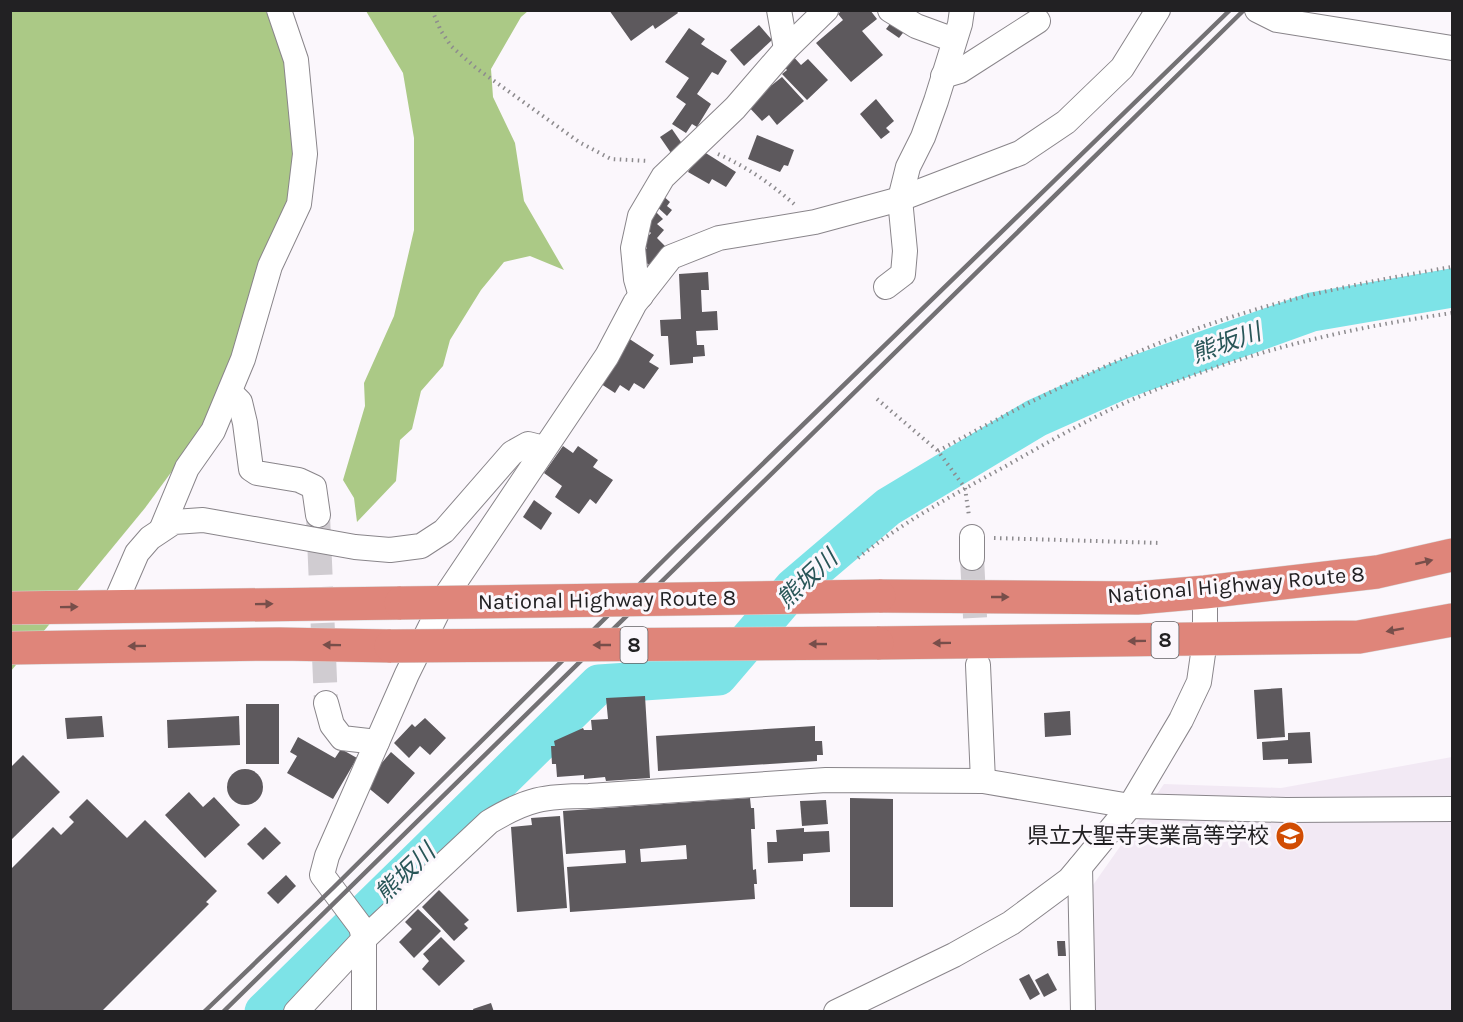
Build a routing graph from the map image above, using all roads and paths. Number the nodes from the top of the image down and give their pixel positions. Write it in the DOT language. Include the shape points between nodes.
graph roads {
  1 [pos="279,10"];
  2 [pos="432,10"];
  3 [pos="779,10"];
  4 [pos="826,10"];
  5 [pos="890,10"];
  6 [pos="962,10"];
  7 [pos="1158,10"];
  8 [pos="1257,10"];
  9 [pos="1038,21"];
  10 [pos="954,40"];
  11 [pos="1452,48"];
  12 [pos="786,49"];
  13 [pos="943,76"];
  14 [pos="689,152"];
  15 [pos="900,199"];
  16 [pos="815,222"];
  17 [pos="1452,267"];
  18 [pos="886,287"];
  19 [pos="641,296"];
  20 [pos="1452,313"];
  21 [pos="230,392"];
  22 [pos="878,399"];
  23 [pos="544,448"];
  24 [pos="938,451"];
  25 [pos="965,488"];
  26 [pos="318,515"];
  27 [pos="162,528"];
  28 [pos="1161,543"];
  29 [pos="1452,555"];
  30 [pos="858,558"];
  31 [pos="1205,592"];
  32 [pos="114,606"];
  33 [pos="10,608"];
  34 [pos="1452,620"];
  35 [pos="1205,640"];
  36 [pos="10,648"];
  37 [pos="978,665"];
  38 [pos="326,703"];
  39 [pos="377,742"];
  40 [pos="983,781"];
  41 [pos="1130,806"];
  42 [pos="1452,809"];
  43 [pos="1080,867"];
  44 [pos="359,927"];
  45 [pos="297,1011"];
  46 [pos="364,1011"];
  47 [pos="836,1011"];
  48 [pos="1083,1011"];
  1 -- 21 [label="street" via="296,60 305,154 299,204 270,266"];
  2 -- 14 [label="path" via="451,46 579,142 611,159"];
  3 -- 12 [label="street"];
  4 -- 12 [label="street"];
  5 -- 10 [label="street" via="916,26"];
  6 -- 10 [label="street"];
  7 -- 15 [label="street" via="1122,68 1066,122 1020,153"];
  8 -- 11 [label="street" via="1277,20"];
  9 -- 13 [label="street" via="960,71"];
  10 -- 13 [label="street"];
  12 -- 14 [label="street" via="735,108"];
  13 -- 15 [label="street" via="924,137 908,167"];
  14 -- 16 [label="path" via="738,163 769,182"];
  14 -- 19 [label="street" via="663,177 640,216 633,248"];
  15 -- 16 [label="street"];
  15 -- 18 [label="street" via="903,274"];
  16 -- 19 [label="street" via="719,238 671,257"];
  17 -- 24 [label="path" via="1393,277 1222,320 1114,362"];
  19 -- 23 [label="street" via="607,356"];
  20 -- 25 [label="path" via="1387,322 1232,361 1128,401"];
  21 -- 26 [label="street" via="240,402 251,469 314,487"];
  21 -- 27 [label="street" via="213,431 187,468"];
  22 -- 24 [label="path"];
  23 -- 27 [label="street" via="528,444 512,453 444,531 421,546 390,550 355,547 203,520 174,522"];
  23 -- 39 [label="street" via="445,597"];
  24 -- 25 [label="path"];
  25 -- 28 [label="path" via="972,548"];
  25 -- 30 [label="path" via="919,514"];
  27 -- 32 [label="street" via="137,553"];
  31 -- 29 [label="highway, National Highway Route 8 / 8, one-way" via="1377,572"];
  32 -- 31 [label="highway, National Highway Route 8 / 8, one-way, bridge" via="879,596 1137,598"];
  31 -- 35 [label="street"];
  33 -- 32 [label="highway, National Highway Route 8 / 8, one-way"];
  34 -- 35 [label="highway, National Highway Route 8 / 8, one-way" via="1359,637"];
  35 -- 36 [label="highway, National Highway Route 8 / 8, one-way, bridge"];
  35 -- 41 [label="street" via="1199,682 1186,711"];
  37 -- 40 [label="street"];
  38 -- 39 [label="street" via="332,725 342,738"];
  39 -- 44 [label="street" via="322,874"];
  40 -- 41 [label="street"];
  40 -- 44 [label="street" via="826,780 555,796 530,801 489,822"];
  41 -- 42 [label="street"];
  41 -- 43 [label="street"];
  43 -- 47 [label="street" via="1069,880 1011,923"];
  43 -- 48 [label="street"];
  44 -- 45 [label="street"];
  44 -- 46 [label="street"];
}
